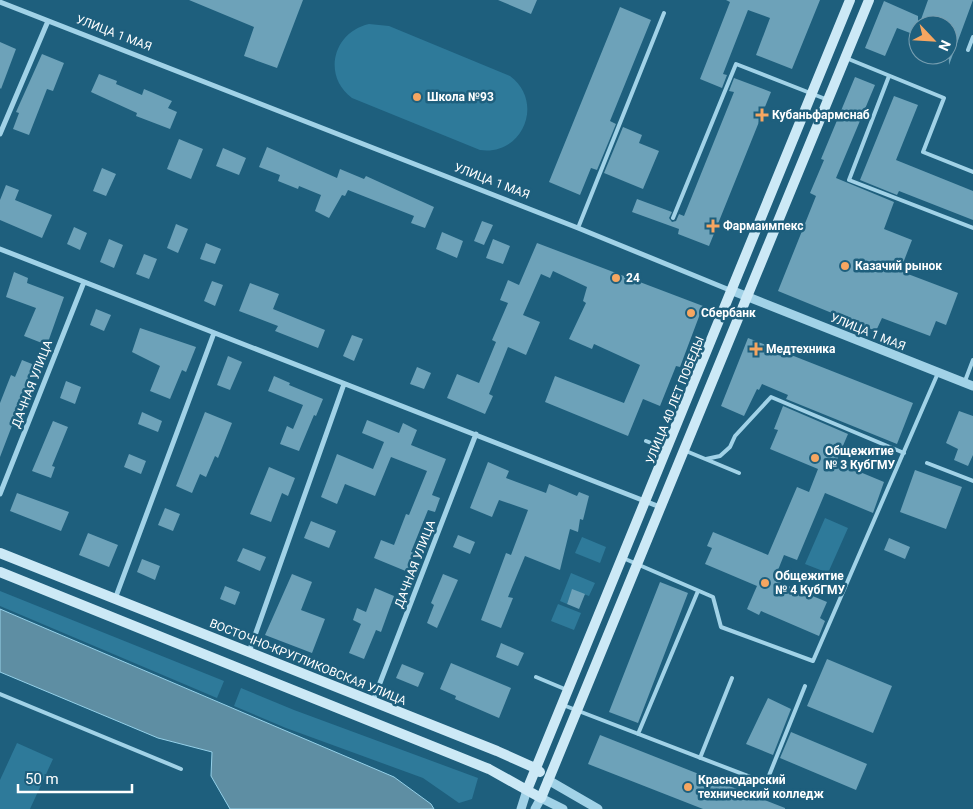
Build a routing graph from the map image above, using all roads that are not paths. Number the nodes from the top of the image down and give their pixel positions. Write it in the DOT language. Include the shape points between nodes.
graph roads {
  1 [pos="850,0"];
  2 [pos="868,0"];
  3 [pos="0,2"];
  4 [pos="664,14"];
  5 [pos="48,21"];
  6 [pos="973,37"];
  7 [pos="968,50"];
  8 [pos="846,58"];
  9 [pos="889,76"];
  10 [pos="813,94"];
  11 [pos="828,101"];
  12 [pos="0,134"];
  13 [pos="973,172"];
  14 [pos="673,218"];
  15 [pos="578,228"];
  16 [pos="973,228"];
  17 [pos="0,249"];
  18 [pos="84,282"];
  19 [pos="733,291"];
  20 [pos="747,297"];
  21 [pos="214,334"];
  22 [pos="973,360"];
  23 [pos="938,373"];
  24 [pos="344,384"];
  25 [pos="969,384"];
  26 [pos="476,434"];
  27 [pos="646,441"];
  28 [pos="668,450"];
  29 [pos="684,450"];
  30 [pos="904,454"];
  31 [pos="706,459"];
  32 [pos="928,463"];
  33 [pos="739,473"];
  34 [pos="973,481"];
  35 [pos="0,494"];
  36 [pos="647,501"];
  37 [pos="660,507"];
  38 [pos="0,553"];
  39 [pos="622,558"];
  40 [pos="636,564"];
  41 [pos="0,572"];
  42 [pos="698,591"];
  43 [pos="115,599"];
  44 [pos="249,653"];
  45 [pos="536,677"];
  46 [pos="732,678"];
  47 [pos="805,686"];
  48 [pos="569,690"];
  49 [pos="0,694"];
  50 [pos="373,701"];
  51 [pos="563,705"];
  52 [pos="576,710"];
  53 [pos="638,734"];
  54 [pos="700,758"];
  55 [pos="535,768"];
  56 [pos="181,770"];
  57 [pos="548,780"];
  58 [pos="527,790"];
  59 [pos="541,798"];
  60 [pos="521,809"];
  61 [pos="535,809"];
  62 [pos="563,809"];
  63 [pos="598,809"];
  1 -- 10 [label="main road, УЛИЦА 40 ЛЕТ ПОБЕДЫ"];
  2 -- 8 [label="main road"];
  3 -- 5 [label="street, УЛИЦА 1 МАЯ"];
  4 -- 15 [label="lane"];
  5 -- 12 [label="street"];
  5 -- 15 [label="street, УЛИЦА 1 МАЯ"];
  6 -- 7 [label="lane"];
  8 -- 9 [label="lane"];
  8 -- 11 [label="main road"];
  9 -- 13 [label="lane" via="944,98 922,152"];
  9 -- 16 [label="lane" via="849,180"];
  10 -- 11 [label="lane"];
  10 -- 14 [label="lane" via="736,64"];
  10 -- 19 [label="main road, УЛИЦА 40 ЛЕТ ПОБЕДЫ"];
  11 -- 20 [label="main road"];
  15 -- 19 [label="street, УЛИЦА 1 МАЯ"];
  17 -- 18 [label="street"];
  18 -- 21 [label="street"];
  18 -- 35 [label="street, ДАЧНАЯ УЛИЦА"];
  19 -- 20 [label="street, УЛИЦА 1 МАЯ"];
  19 -- 28 [label="main road, УЛИЦА 40 ЛЕТ ПОБЕДЫ"];
  20 -- 23 [label="street, УЛИЦА 1 МАЯ"];
  20 -- 29 [label="main road"];
  21 -- 24 [label="street"];
  21 -- 43 [label="street"];
  22 -- 25 [label="lane"];
  23 -- 25 [label="street, УЛИЦА 1 МАЯ"];
  23 -- 30 [label="lane"];
  24 -- 26 [label="street"];
  24 -- 44 [label="street"];
  26 -- 36 [label="street"];
  26 -- 50 [label="street, ДАЧНАЯ УЛИЦА"];
  27 -- 28 [label="lane"];
  28 -- 36 [label="main road, УЛИЦА 40 ЛЕТ ПОБЕДЫ"];
  29 -- 31 [label="lane"];
  29 -- 37 [label="main road"];
  30 -- 31 [label="lane" via="770,397 739,431 730,447 720,456"];
  30 -- 42 [label="lane" via="813,661 720,627 713,597"];
  31 -- 33 [label="lane"];
  32 -- 34 [label="lane"];
  36 -- 37 [label="street"];
  36 -- 39 [label="main road, УЛИЦА 40 ЛЕТ ПОБЕДЫ"];
  37 -- 40 [label="main road"];
  38 -- 43 [label="main road, ВОСТОЧНО-КРУГЛИКОВСКАЯ УЛИЦА"];
  39 -- 40 [label="lane"];
  39 -- 48 [label="main road, УЛИЦА 40 ЛЕТ ПОБЕДЫ"];
  40 -- 42 [label="lane"];
  40 -- 52 [label="main road"];
  41 -- 58 [label="main road" via="481,765"];
  42 -- 53 [label="lane"];
  43 -- 44 [label="main road, ВОСТОЧНО-КРУГЛИКОВСКАЯ УЛИЦА"];
  44 -- 50 [label="main road, ВОСТОЧНО-КРУГЛИКОВСКАЯ УЛИЦА"];
  45 -- 48 [label="lane"];
  46 -- 54 [label="lane"];
  47 -- 54 [label="lane" via="766,783"];
  48 -- 51 [label="main road, УЛИЦА 40 ЛЕТ ПОБЕДЫ"];
  49 -- 56 [label="lane"];
  50 -- 55 [label="main road, ВОСТОЧНО-КРУГЛИКОВСКАЯ УЛИЦА"];
  51 -- 52 [label="lane"];
  51 -- 55 [label="main road, УЛИЦА 40 ЛЕТ ПОБЕДЫ"];
  52 -- 53 [label="lane"];
  52 -- 57 [label="main road"];
  53 -- 54 [label="lane"];
  55 -- 57 [label="main road, ВОСТОЧНО-КРУГЛИКОВСКАЯ УЛИЦА"];
  55 -- 58 [label="main road, УЛИЦА 40 ЛЕТ ПОБЕДЫ"];
  57 -- 59 [label="main road"];
  57 -- 63 [label="street, ВОСТОЧНО-КРУГЛИКОВСКАЯ УЛИЦА"];
  58 -- 59 [label="main road"];
  58 -- 60 [label="street, УЛИЦА 40 ЛЕТ ПОБЕДЫ"];
  59 -- 61 [label="street"];
  59 -- 62 [label="street"];
}
